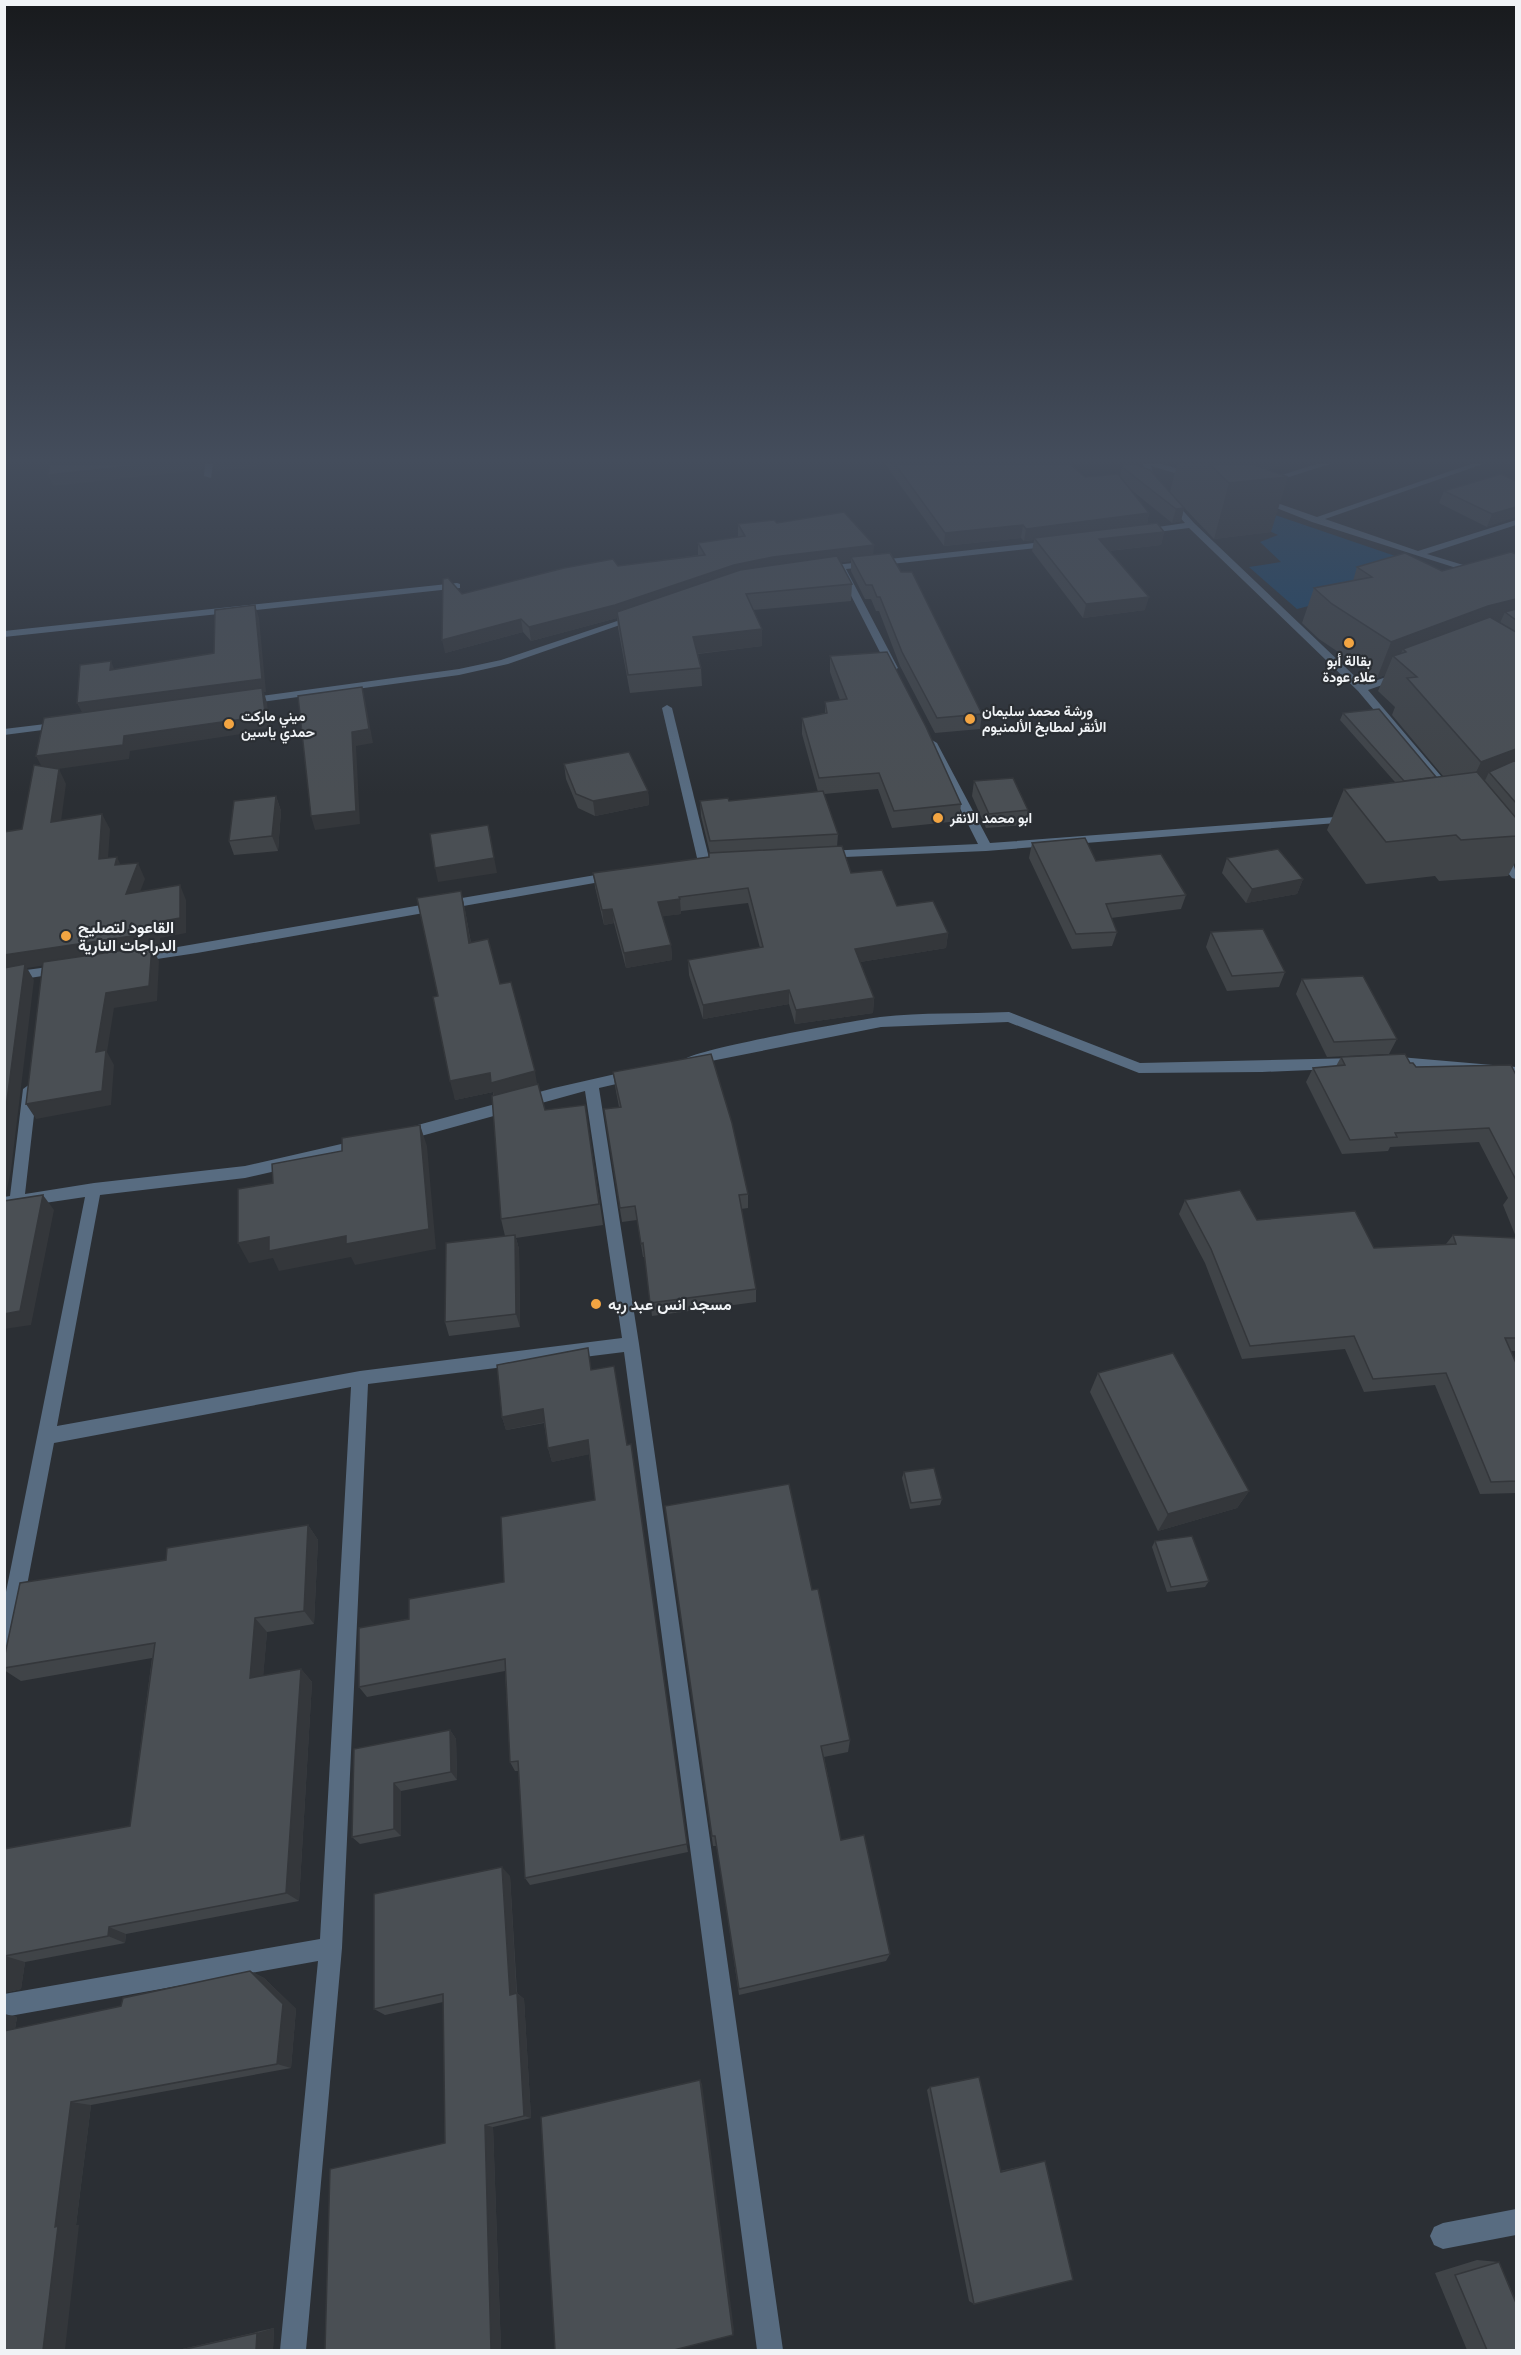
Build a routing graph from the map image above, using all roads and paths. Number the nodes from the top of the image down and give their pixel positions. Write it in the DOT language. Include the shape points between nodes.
graph roads {
  1 [pos="845,574"];
  2 [pos="1242,574"];
  3 [pos="1483,574"];
  4 [pos="1516,584"];
  5 [pos="458,586"];
  6 [pos="649,613"];
  7 [pos="4,634"];
  8 [pos="1413,670"];
  9 [pos="900,681"];
  10 [pos="1362,689"];
  11 [pos="234,702"];
  12 [pos="667,708"];
  13 [pos="73,723"];
  14 [pos="4,732"];
  15 [pos="927,733"];
  16 [pos="1454,798"];
  17 [pos="1360,819"];
  18 [pos="1489,841"];
  19 [pos="986,847"];
  20 [pos="809,856"];
  21 [pos="704,863"];
  22 [pos="622,874"];
  23 [pos="1516,875"];
  24 [pos="123,960"];
  25 [pos="78,967"];
  26 [pos="4,978"];
  27 [pos="681,1063"];
  28 [pos="648,1071"];
  29 [pos="1516,1072"];
  30 [pos="32,1074"];
  31 [pos="591,1085"];
  32 [pos="94,1189"];
  33 [pos="11,1201"];
  34 [pos="632,1344"];
  35 [pos="360,1378"];
  36 [pos="46,1436"];
  37 [pos="4,1654"];
  38 [pos="331,1948"];
  39 [pos="4,2006"];
  40 [pos="1516,2222"];
  41 [pos="1443,2236"];
  42 [pos="293,2350"];
  43 [pos="770,2350"];
  1 -- 9 [label="street"];
  2 -- 10 [label="street"];
  3 -- 4 [label="street"];
  5 -- 7 [label="street"];
  6 -- 11 [label="street" via="504,662 459,672"];
  8 -- 10 [label="street"];
  10 -- 16 [label="street"];
  12 -- 21 [label="street"];
  13 -- 14 [label="street"];
  15 -- 19 [label="street"];
  17 -- 19 [label="street"];
  18 -- 23 [label="street"];
  19 -- 20 [label="street"];
  22 -- 24 [label="street"];
  25 -- 26 [label="street" via="43,977"];
  27 -- 29 [label="street" via="881,1022 1009,1017 1139,1068 1399,1061"];
  28 -- 31 [label="street"];
  30 -- 33 [label="street"];
  31 -- 32 [label="street" via="245,1172"];
  31 -- 34 [label="street"];
  32 -- 33 [label="street"];
  32 -- 36 [label="street"];
  34 -- 35 [label="street"];
  34 -- 43 [label="street"];
  35 -- 36 [label="street"];
  35 -- 38 [label="street"];
  36 -- 37 [label="street"];
  38 -- 39 [label="street"];
  38 -- 42 [label="street"];
  40 -- 41 [label="street"];
}
